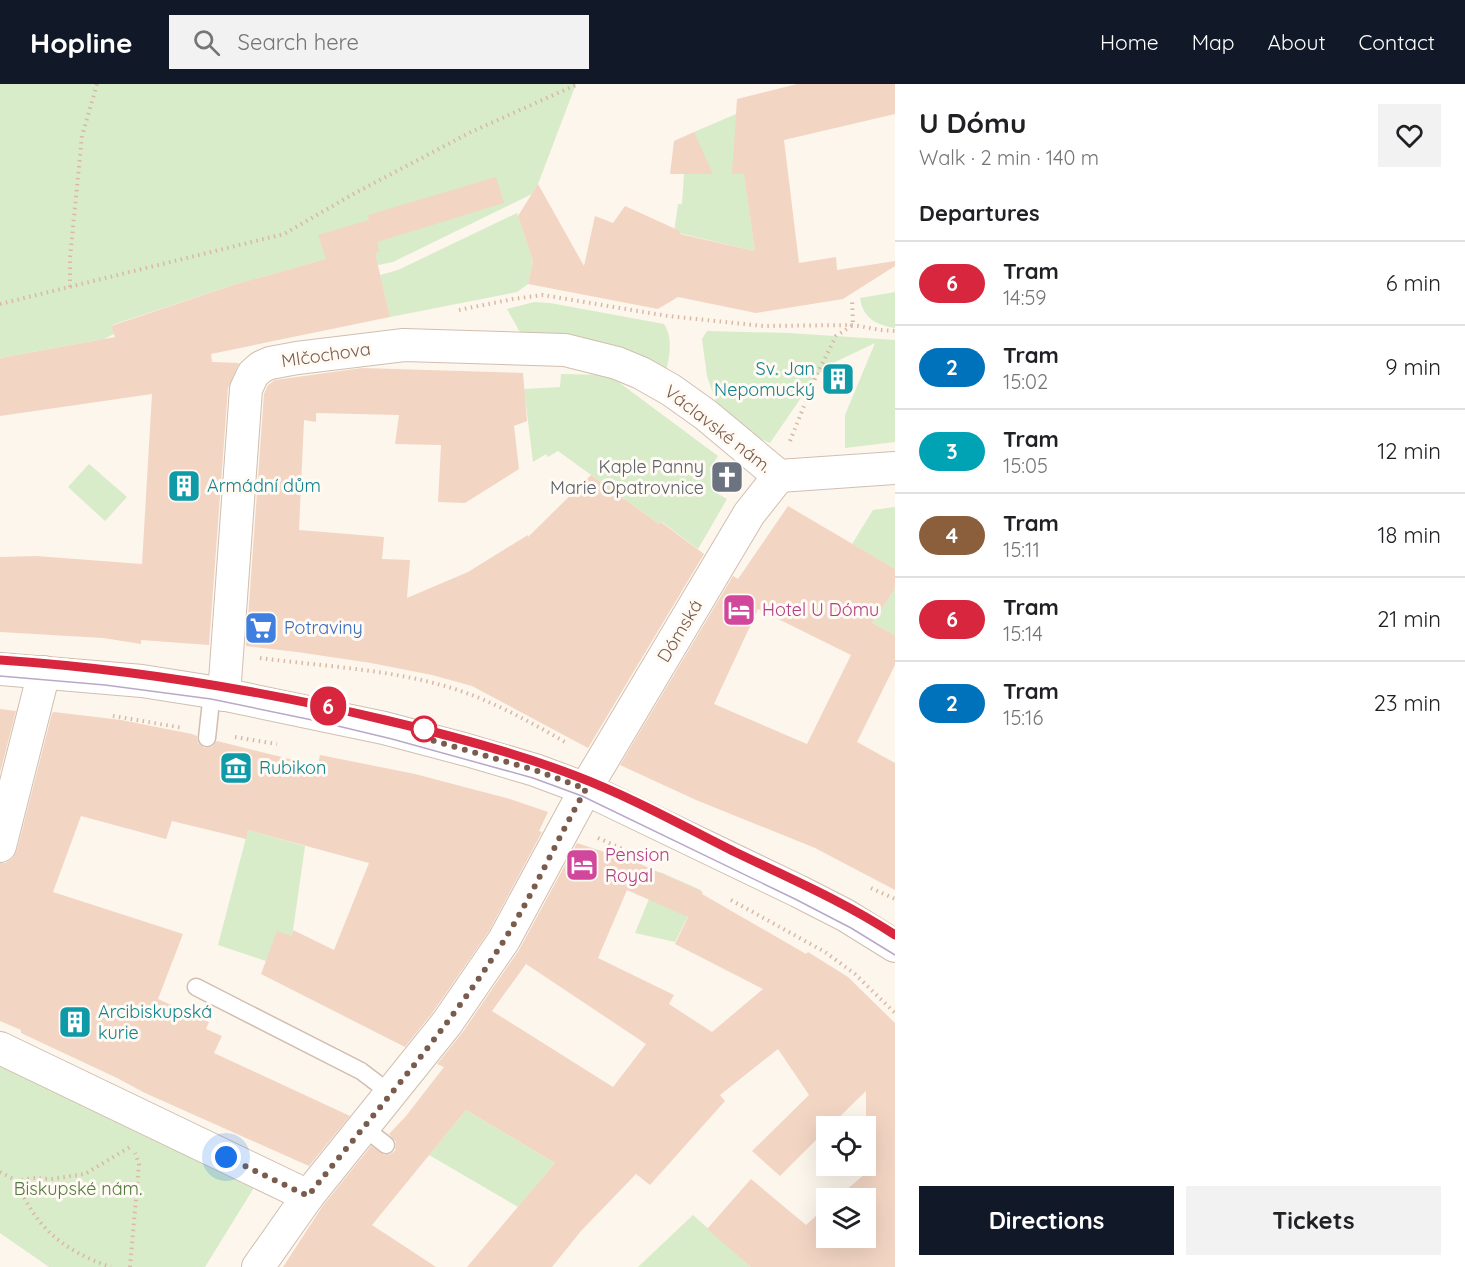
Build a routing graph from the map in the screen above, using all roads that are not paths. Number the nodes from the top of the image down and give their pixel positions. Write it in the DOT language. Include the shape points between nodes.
graph roads {
  1 [pos="617,363"];
  2 [pos="895,468"];
  3 [pos="779,476"];
  4 [pos="0,669"];
  5 [pos="44,672"];
  6 [pos="218,693"];
  7 [pos="207,735"];
  8 [pos="579,802"];
  9 [pos="0,846"];
  10 [pos="895,946"];
  11 [pos="196,987"];
  12 [pos="0,1048"];
  13 [pos="390,1094"];
  14 [pos="308,1196"];
  15 [pos="258,1267"];
  1 -- 3 [label="street, Václavské nám." via="671,390"];
  1 -- 6 [label="street, Mlčochova" via="544,348 404,345 297,358 261,367 250,378 244,401 227,654"];
  2 -- 3 [label="street, Václavské nám."];
  3 -- 8 [label="street, Dómská" via="749,514"];
  4 -- 5 [label="street"];
  5 -- 6 [label="street"];
  5 -- 9 [label="street"];
  6 -- 7 [label="lane"];
  6 -- 8 [label="street" via="319,713 535,770"];
  8 -- 10 [label="street" via="798,891"];
  8 -- 13 [label="street, Dómská" via="504,940 447,1023"];
  11 -- 13 [label="lane" via="361,1071"];
  12 -- 14 [label="street"];
  13 -- 14 [label="street, Dómská" via="375,1136"];
  14 -- 15 [label="street"];
}
